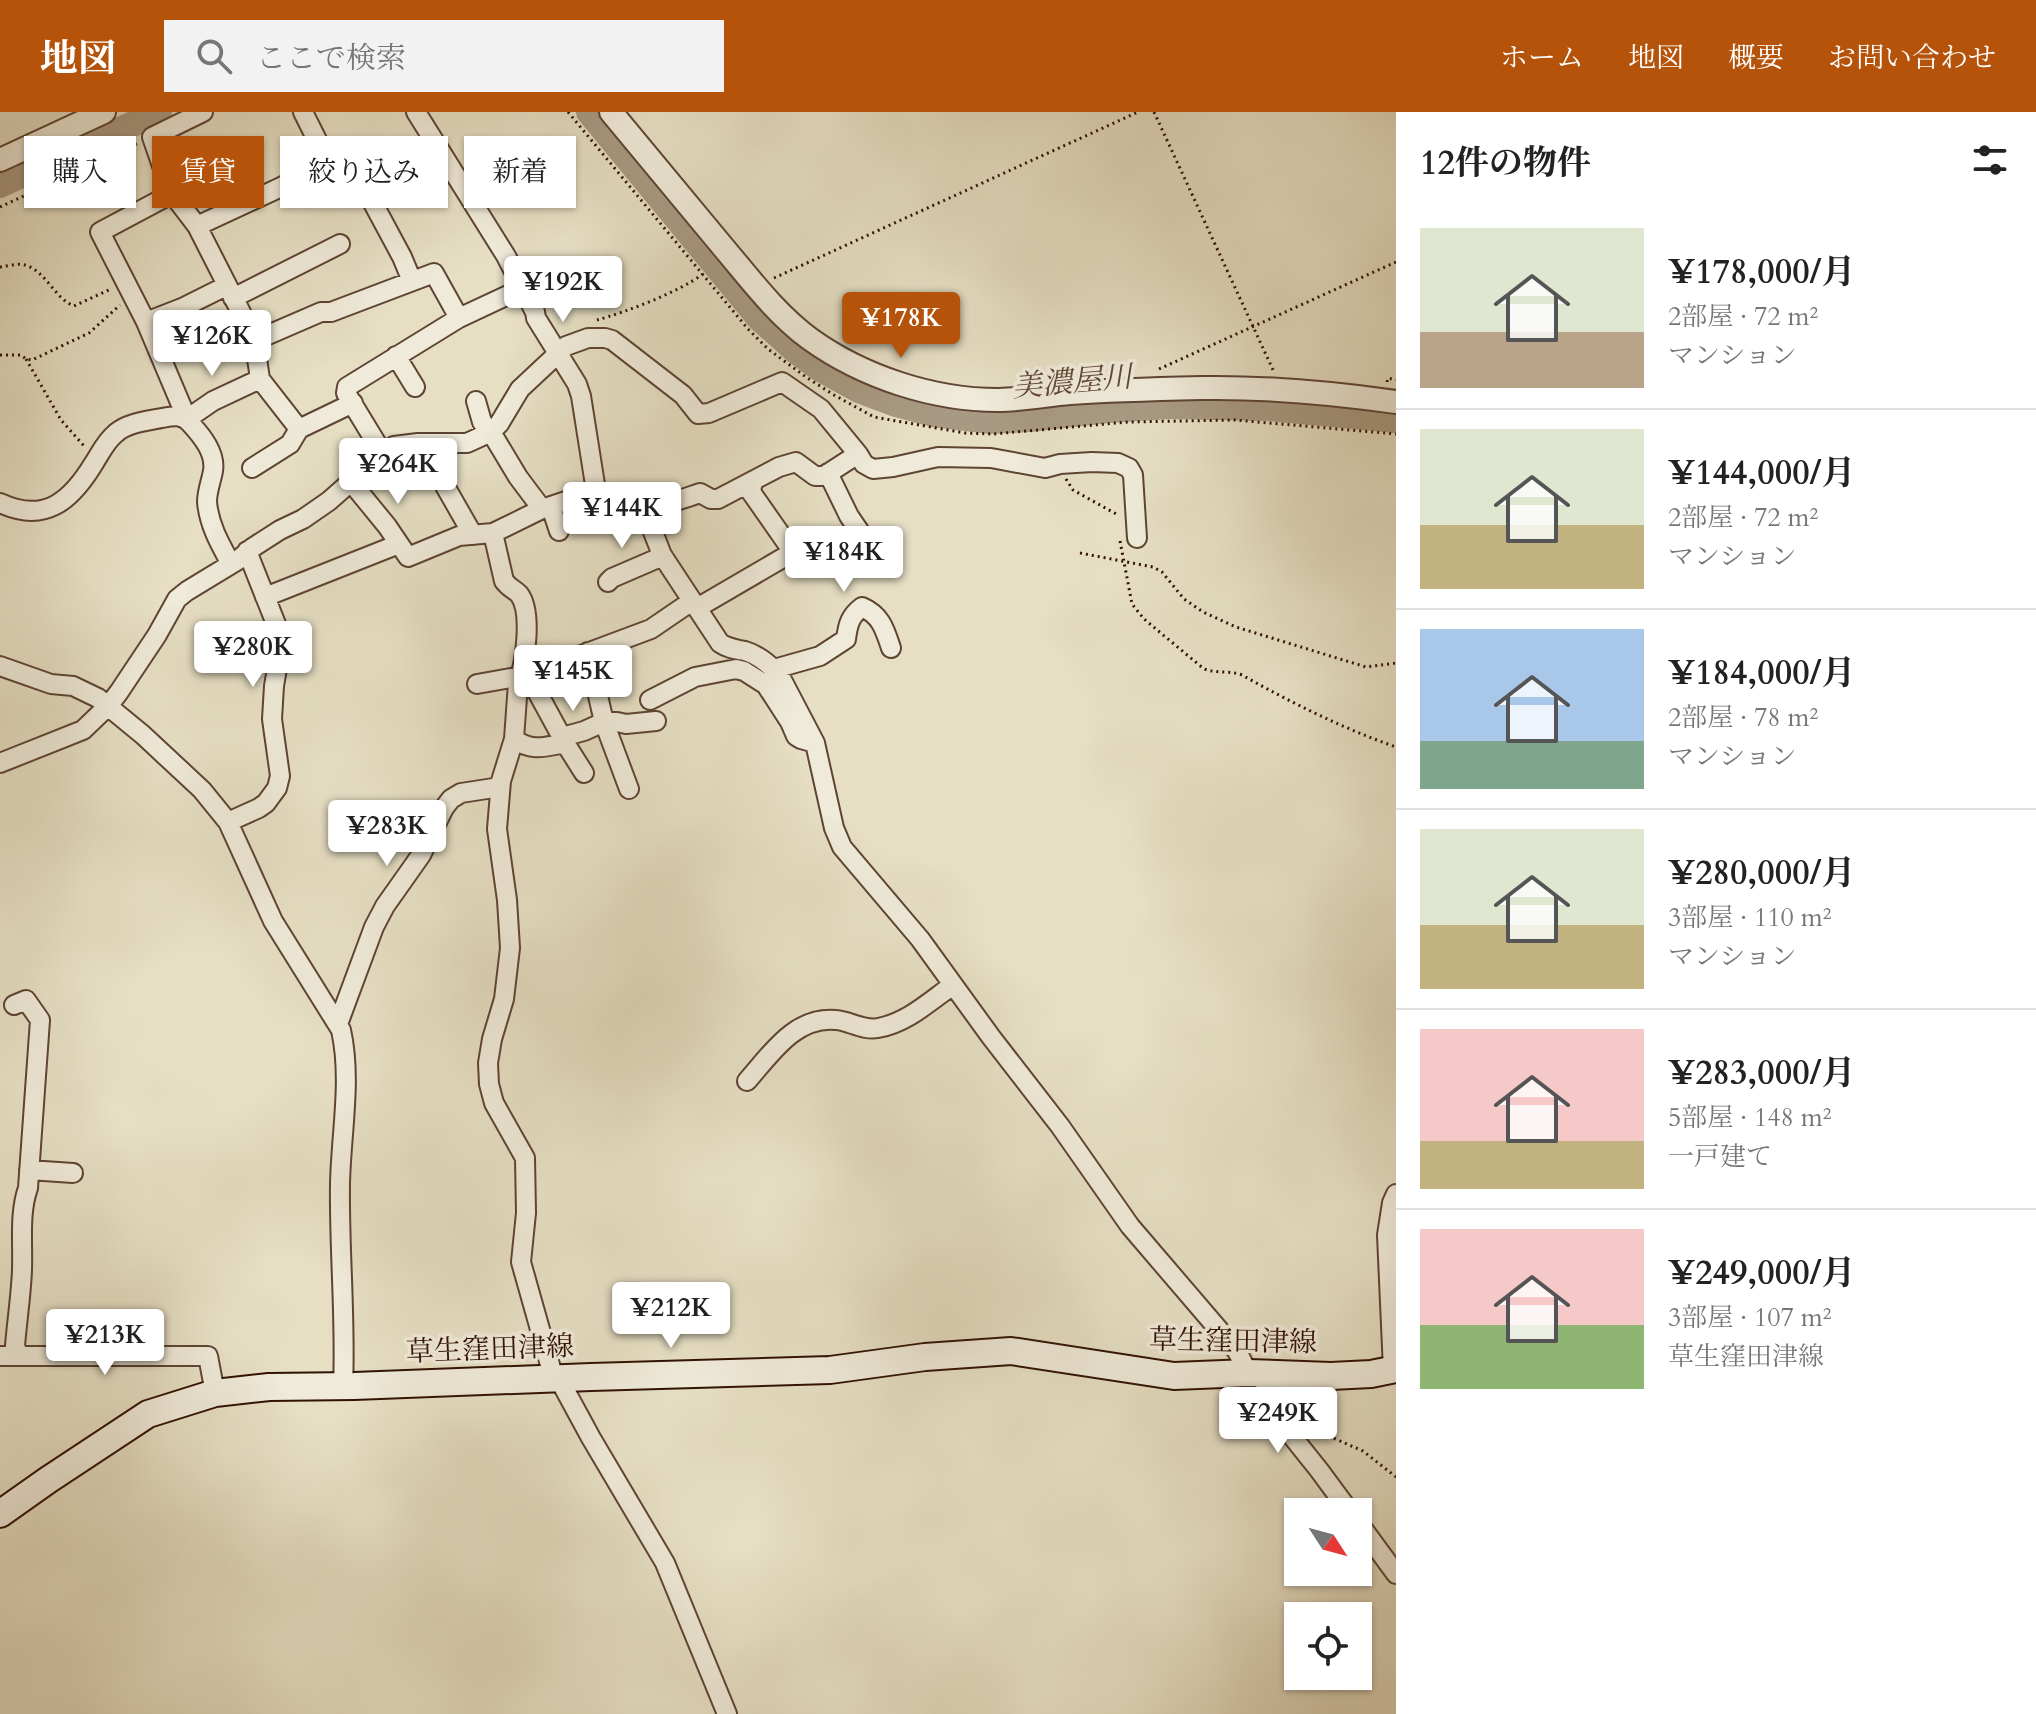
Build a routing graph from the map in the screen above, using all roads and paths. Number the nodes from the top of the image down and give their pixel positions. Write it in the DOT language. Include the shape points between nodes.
graph roads {
  1 [pos="104,112"];
  2 [pos="203,112"];
  3 [pos="303,112"];
  4 [pos="416,112"];
  5 [pos="568,112"];
  6 [pos="611,112"];
  7 [pos="1138,112"];
  8 [pos="1154,112"];
  9 [pos="154,136"];
  10 [pos="314,136"];
  11 [pos="152,137"];
  12 [pos="0,160"];
  13 [pos="280,187"];
  14 [pos="152,204"];
  15 [pos="0,207"];
  16 [pos="183,208"];
  17 [pos="376,208"];
  18 [pos="197,226"];
  19 [pos="340,244"];
  20 [pos="1396,262"];
  21 [pos="0,267"];
  22 [pos="703,274"];
  23 [pos="412,281"];
  24 [pos="757,287"];
  25 [pos="523,288"];
  26 [pos="130,290"];
  27 [pos="230,292"];
  28 [pos="459,318"];
  29 [pos="594,321"];
  30 [pos="146,322"];
  31 [pos="1253,328"];
  32 [pos="254,341"];
  33 [pos="558,352"];
  34 [pos="0,355"];
  35 [pos="396,356"];
  36 [pos="26,359"];
  37 [pos="260,379"];
  38 [pos="415,387"];
  39 [pos="1132,390"];
  40 [pos="1282,390"];
  41 [pos="476,401"];
  42 [pos="1396,402"];
  43 [pos="353,403"];
  44 [pos="187,419"];
  45 [pos="299,429"];
  46 [pos="491,432"];
  47 [pos="1396,434"];
  48 [pos="426,444"];
  49 [pos="383,454"];
  50 [pos="858,454"];
  51 [pos="98,457"];
  52 [pos="1059,465"];
  53 [pos="252,468"];
  54 [pos="828,473"];
  55 [pos="753,481"];
  56 [pos="351,482"];
  57 [pos="596,491"];
  58 [pos="641,501"];
  59 [pos="0,503"];
  60 [pos="547,508"];
  61 [pos="1120,517"];
  62 [pos="559,531"];
  63 [pos="493,533"];
  64 [pos="473,535"];
  65 [pos="1129,537"];
  66 [pos="866,541"];
  67 [pos="399,544"];
  68 [pos="247,551"];
  69 [pos="1080,553"];
  70 [pos="663,556"];
  71 [pos="1124,561"];
  72 [pos="231,564"];
  73 [pos="608,582"];
  74 [pos="265,597"];
  75 [pos="694,604"];
  76 [pos="891,648"];
  77 [pos="588,652"];
  78 [pos="1396,663"];
  79 [pos="0,666"];
  80 [pos="774,669"];
  81 [pos="524,675"];
  82 [pos="477,684"];
  83 [pos="650,700"];
  84 [pos="108,706"];
  85 [pos="656,721"];
  86 [pos="604,722"];
  87 [pos="514,739"];
  88 [pos="564,740"];
  89 [pos="815,743"];
  90 [pos="1396,747"];
  91 [pos="0,763"];
  92 [pos="584,773"];
  93 [pos="500,787"];
  94 [pos="629,789"];
  95 [pos="228,822"];
  96 [pos="953,985"];
  97 [pos="14,1005"];
  98 [pos="338,1024"];
  99 [pos="747,1081"];
  100 [pos="29,1170"];
  101 [pos="73,1173"];
  102 [pos="1396,1194"];
  103 [pos="9,1356"];
  104 [pos="1395,1370"];
  105 [pos="1258,1377"];
  106 [pos="556,1379"];
  107 [pos="343,1387"];
  108 [pos="215,1393"];
  109 [pos="1396,1477"];
  110 [pos="1340,1498"];
  111 [pos="0,1514"];
  112 [pos="1372,1541"];
  113 [pos="1396,1574"];
  114 [pos="727,1714"];
  1 -- 12 [label="street"];
  2 -- 9 [label="street"];
  3 -- 10 [label="street"];
  4 -- 25 [label="street"];
  5 -- 22 [label="path"];
  6 -- 24 [label="street"];
  7 -- 24 [label="path"];
  8 -- 31 [label="path"];
  11 -- 15 [label="path"];
  13 -- 18 [label="street"];
  14 -- 26 [label="street" via="100,232"];
  16 -- 18 [label="street"];
  17 -- 23 [label="street"];
  18 -- 27 [label="street"];
  19 -- 27 [label="street"];
  20 -- 31 [label="path"];
  21 -- 26 [label="path" via="23,264 33,269 74,306"];
  22 -- 29 [label="path"];
  22 -- 47 [label="path" via="768,349 874,417 993,434 1128,422 1235,420"];
  23 -- 28 [label="street" via="434,273"];
  23 -- 32 [label="street"];
  24 -- 39 [label="street" via="811,339 888,380 993,400"];
  25 -- 28 [label="street"];
  25 -- 33 [label="street"];
  26 -- 30 [label="street"];
  26 -- 36 [label="path" via="89,333"];
  27 -- 30 [label="street"];
  27 -- 32 [label="street"];
  28 -- 35 [label="street"];
  30 -- 44 [label="street"];
  31 -- 39 [label="path" via="1135,381"];
  31 -- 40 [label="path"];
  32 -- 37 [label="street"];
  33 -- 46 [label="street" via="520,389"];
  33 -- 50 [label="street" via="588,338 612,340 683,395 698,414 782,382 821,409"];
  33 -- 57 [label="street" via="581,396"];
  34 -- 36 [label="path"];
  35 -- 38 [label="street"];
  35 -- 43 [label="street" via="347,387"];
  36 -- 51 [label="path" via="61,420"];
  37 -- 44 [label="street"];
  37 -- 45 [label="street"];
  39 -- 40 [label="street"];
  40 -- 42 [label="street"];
  41 -- 46 [label="street"];
  43 -- 45 [label="street"];
  43 -- 49 [label="street"];
  44 -- 51 [label="street" via="177,416 119,430"];
  44 -- 72 [label="street" via="213,458 207,505"];
  45 -- 53 [label="street" via="290,444"];
  46 -- 48 [label="street" via="467,443"];
  46 -- 60 [label="street" via="518,477"];
  48 -- 49 [label="street" via="394,446"];
  48 -- 64 [label="street"];
  49 -- 56 [label="street"];
  50 -- 52 [label="street" via="873,469 938,457"];
  50 -- 54 [label="street"];
  51 -- 59 [label="street" via="79,487 45,511 26,512"];
  52 -- 61 [label="path" via="1073,490"];
  52 -- 65 [label="street" via="1118,463 1129,468"];
  54 -- 55 [label="street" via="815,476 796,462"];
  54 -- 66 [label="street"];
  55 -- 58 [label="street" via="718,499 700,493 659,504"];
  55 -- 75 [label="street" via="751,492 793,552"];
  56 -- 67 [label="street"];
  56 -- 68 [label="street"];
  57 -- 58 [label="street"];
  57 -- 60 [label="street"];
  58 -- 70 [label="street"];
  60 -- 62 [label="street"];
  60 -- 63 [label="street"];
  63 -- 64 [label="street"];
  63 -- 81 [label="street" via="504,581 524,605"];
  64 -- 67 [label="street" via="408,557"];
  65 -- 71 [label="path" via="1120,544"];
  67 -- 74 [label="street"];
  68 -- 72 [label="street"];
  68 -- 74 [label="street"];
  69 -- 71 [label="path"];
  70 -- 73 [label="street"];
  70 -- 75 [label="street"];
  71 -- 78 [label="path" via="1162,572 1184,599 1236,627 1366,667"];
  71 -- 90 [label="path" via="1132,604 1204,669 1242,675 1316,715"];
  72 -- 84 [label="street" via="177,599"];
  74 -- 95 [label="street" via="282,639 272,719 280,776 266,803"];
  75 -- 77 [label="street" via="651,629"];
  75 -- 80 [label="street" via="720,643 746,651"];
  76 -- 80 [label="street" via="880,619 862,607 853,613 846,639 820,656"];
  77 -- 81 [label="street"];
  77 -- 86 [label="street"];
  79 -- 84 [label="street" via="73,686"];
  80 -- 89 [label="street"];
  81 -- 82 [label="street"];
  81 -- 87 [label="street" via="518,683"];
  81 -- 88 [label="street"];
  83 -- 89 [label="street" via="695,677 744,671 766,685 796,736"];
  84 -- 91 [label="street" via="83,730"];
  84 -- 95 [label="street" via="202,790"];
  85 -- 86 [label="street"];
  86 -- 88 [label="street"];
  86 -- 94 [label="street"];
  87 -- 88 [label="street" via="536,748"];
  87 -- 93 [label="street"];
  88 -- 92 [label="street"];
  89 -- 96 [label="street" via="842,847"];
  93 -- 98 [label="street" via="461,793 444,808 421,855 374,927"];
  93 -- 106 [label="street" via="497,829 510,948 488,1063 489,1084 525,1158 521,1262"];
  95 -- 98 [label="street" via="273,921"];
  96 -- 99 [label="street" via="907,1018 881,1028 816,1020 782,1041"];
  96 -- 105 [label="street" via="1130,1226"];
  97 -- 100 [label="street" via="26,1000 40,1020"];
  98 -- 107 [label="street" via="346,1070 340,1189"];
  100 -- 101 [label="street"];
  100 -- 103 [label="street" via="15,1346"];
  102 -- 104 [label="street" via="1387,1235"];
  103 -- 108 [label="street" via="208,1356"];
  104 -- 105 [label="main road, 草生窪田津線"];
  105 -- 106 [label="main road, 草生窪田津線" via="1174,1376 1011,1351 830,1370"];
  105 -- 109 [label="path" via="1324,1434 1363,1451"];
  105 -- 110 [label="street" via="1291,1437"];
  106 -- 107 [label="main road, 草生窪田津線"];
  106 -- 114 [label="street" via="665,1563"];
  107 -- 108 [label="main road, 草生窪田津線"];
  108 -- 111 [label="main road, 草生窪田津線" via="148,1414"];
  112 -- 113 [label="street"];
}
